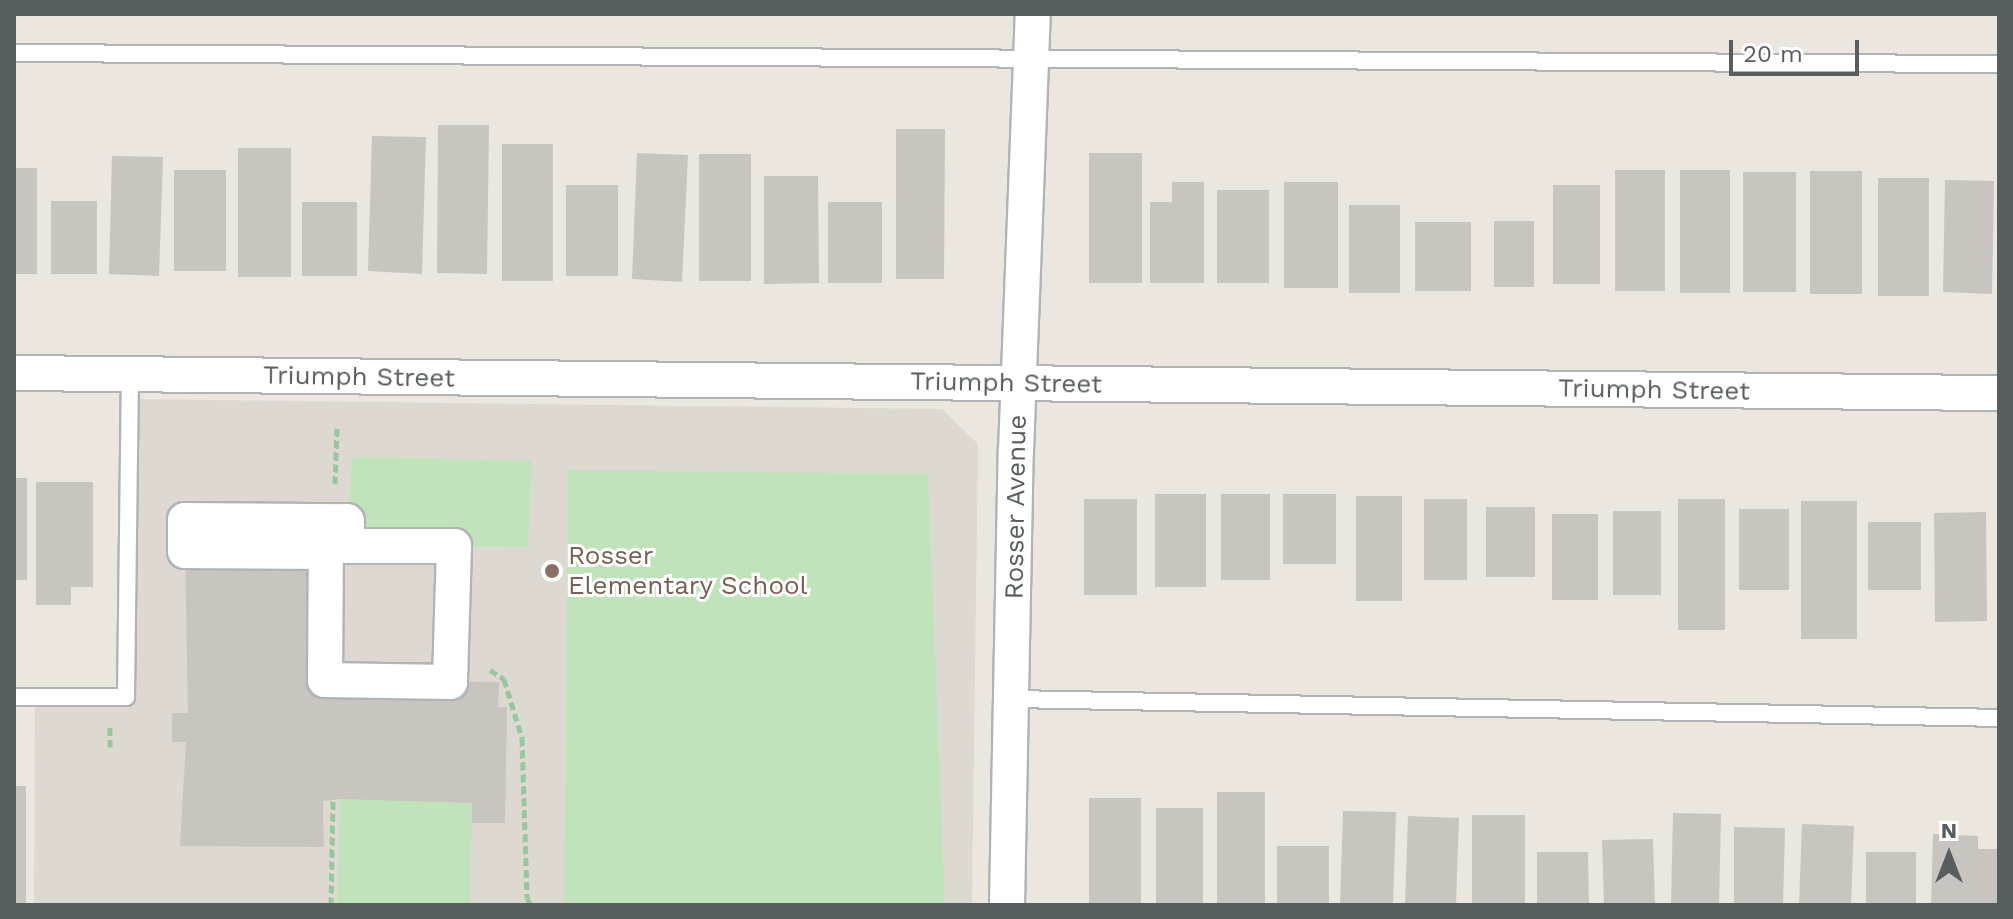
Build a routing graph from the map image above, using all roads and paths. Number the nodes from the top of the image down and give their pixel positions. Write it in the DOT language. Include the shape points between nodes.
graph roads {
  1 [pos="1033,14"];
  2 [pos="14,53"];
  3 [pos="1032,58"];
  4 [pos="1999,64"];
  5 [pos="14,373"];
  6 [pos="130,373"];
  7 [pos="1018,384"];
  8 [pos="1999,393"];
  9 [pos="337,428"];
  10 [pos="333,521"];
  11 [pos="451,648"];
  12 [pos="14,697"];
  13 [pos="1013,699"];
  14 [pos="1999,718"];
  15 [pos="333,800"];
  16 [pos="331,905"];
  17 [pos="531,905"];
  18 [pos="1007,905"];
  1 -- 3 [label="street, Rosser Avenue"];
  2 -- 3 [label="lane"];
  3 -- 4 [label="lane"];
  3 -- 7 [label="street, Rosser Avenue"];
  5 -- 6 [label="street, Triumph Street"];
  6 -- 7 [label="street, Triumph Street"];
  6 -- 12 [label="lane" via="126,697"];
  7 -- 8 [label="street, Triumph Street"];
  7 -- 13 [label="street, Rosser Avenue"];
  9 -- 10 [label="path"];
  10 -- 11 [label="street" via="347,521 346,546 454,546"];
  10 -- 11 [label="street" via="185,520 185,551 326,552 325,680 450,682"];
  11 -- 17 [label="path" via="504,679 509,693 522,738"];
  13 -- 14 [label="lane"];
  13 -- 18 [label="street, Rosser Avenue"];
  15 -- 16 [label="path"];
}
